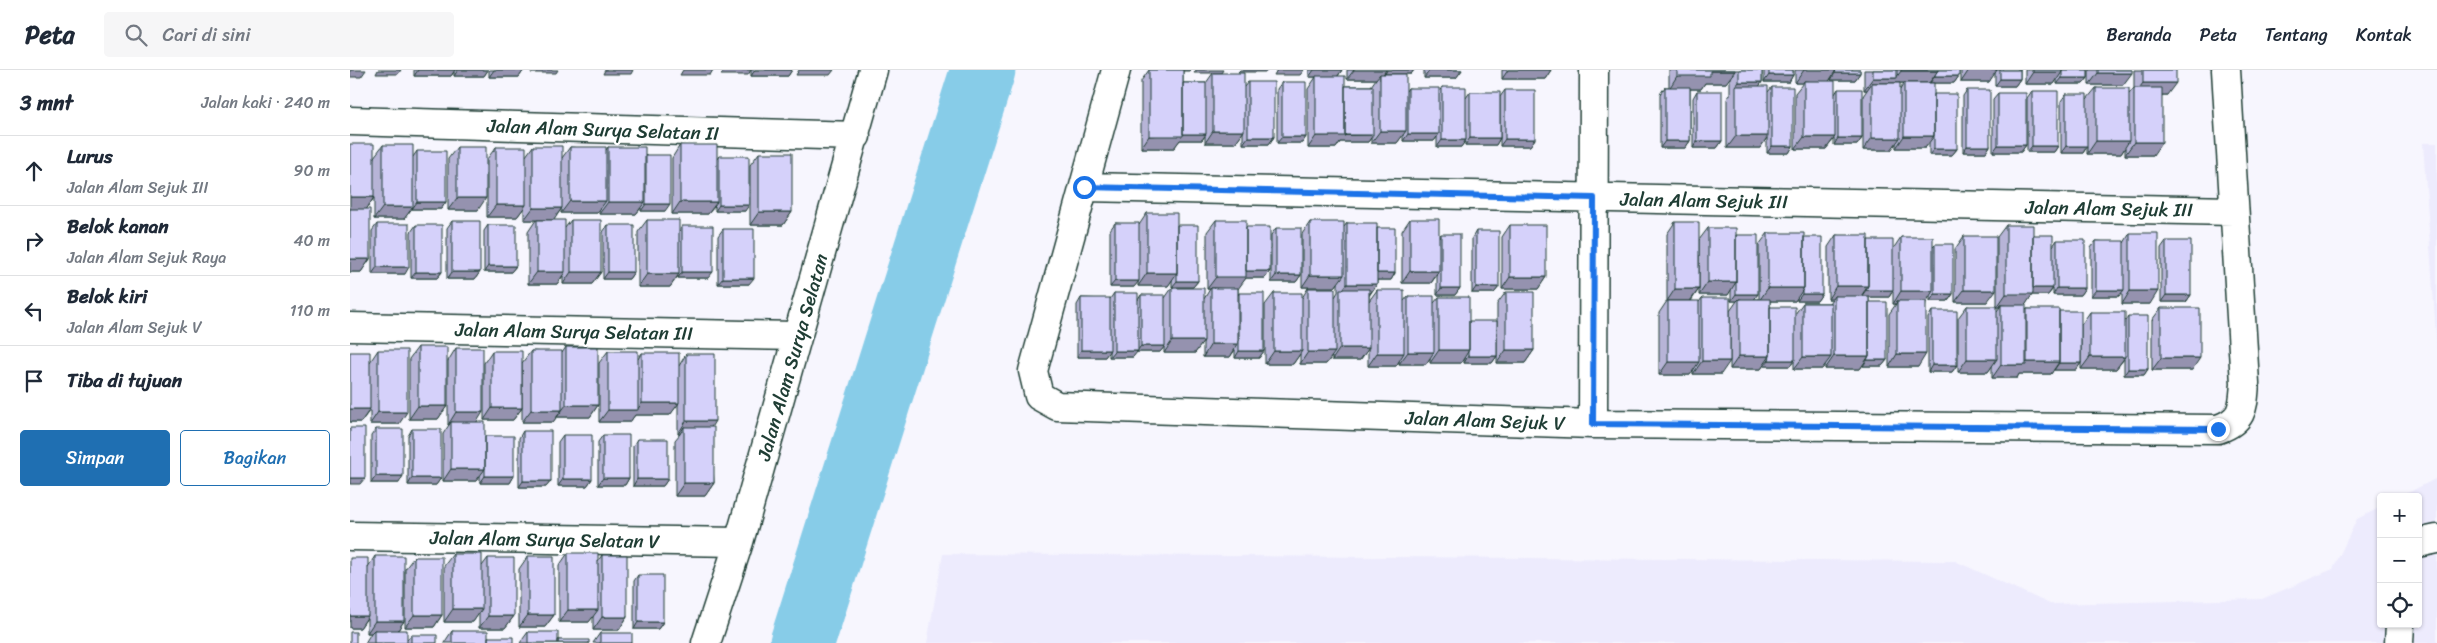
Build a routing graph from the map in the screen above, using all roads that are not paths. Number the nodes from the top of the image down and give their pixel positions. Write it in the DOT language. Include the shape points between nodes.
graph roads {
  1 [pos="873,70"];
  2 [pos="1116,70"];
  3 [pos="1594,70"];
  4 [pos="2226,70"];
  5 [pos="350,122"];
  6 [pos="856,136"];
  7 [pos="1084,187"];
  8 [pos="1594,198"];
  9 [pos="2233,211"];
  10 [pos="350,327"];
  11 [pos="797,336"];
  12 [pos="1593,424"];
  13 [pos="350,536"];
  14 [pos="2437,539"];
  15 [pos="739,542"];
  16 [pos="2422,542"];
  17 [pos="2400,628"];
  18 [pos="706,643"];
  19 [pos="2399,643"];
  1 -- 6 [label="street, Jalan Alam Surya Selatan"];
  2 -- 7 [label="street"];
  3 -- 8 [label="street"];
  4 -- 9 [label="street"];
  5 -- 6 [label="street, Jalan Alam Surya Selatan II"];
  6 -- 11 [label="street, Jalan Alam Surya Selatan"];
  7 -- 8 [label="street, Jalan Alam Sejuk III"];
  7 -- 12 [label="street, Jalan Alam Sejuk V" via="1033,371 1039,396 1058,406"];
  8 -- 9 [label="street, Jalan Alam Sejuk III"];
  8 -- 12 [label="street"];
  9 -- 12 [label="street, Jalan Alam Sejuk V" via="2245,382 2242,410 2232,424 2218,429"];
  10 -- 11 [label="street, Jalan Alam Surya Selatan III"];
  11 -- 15 [label="street, Jalan Alam Surya Selatan"];
  13 -- 15 [label="street, Jalan Alam Surya Selatan V"];
  14 -- 16 [label="street"];
  15 -- 18 [label="street, Jalan Alam Surya Selatan"];
  17 -- 19 [label="street"];
}
